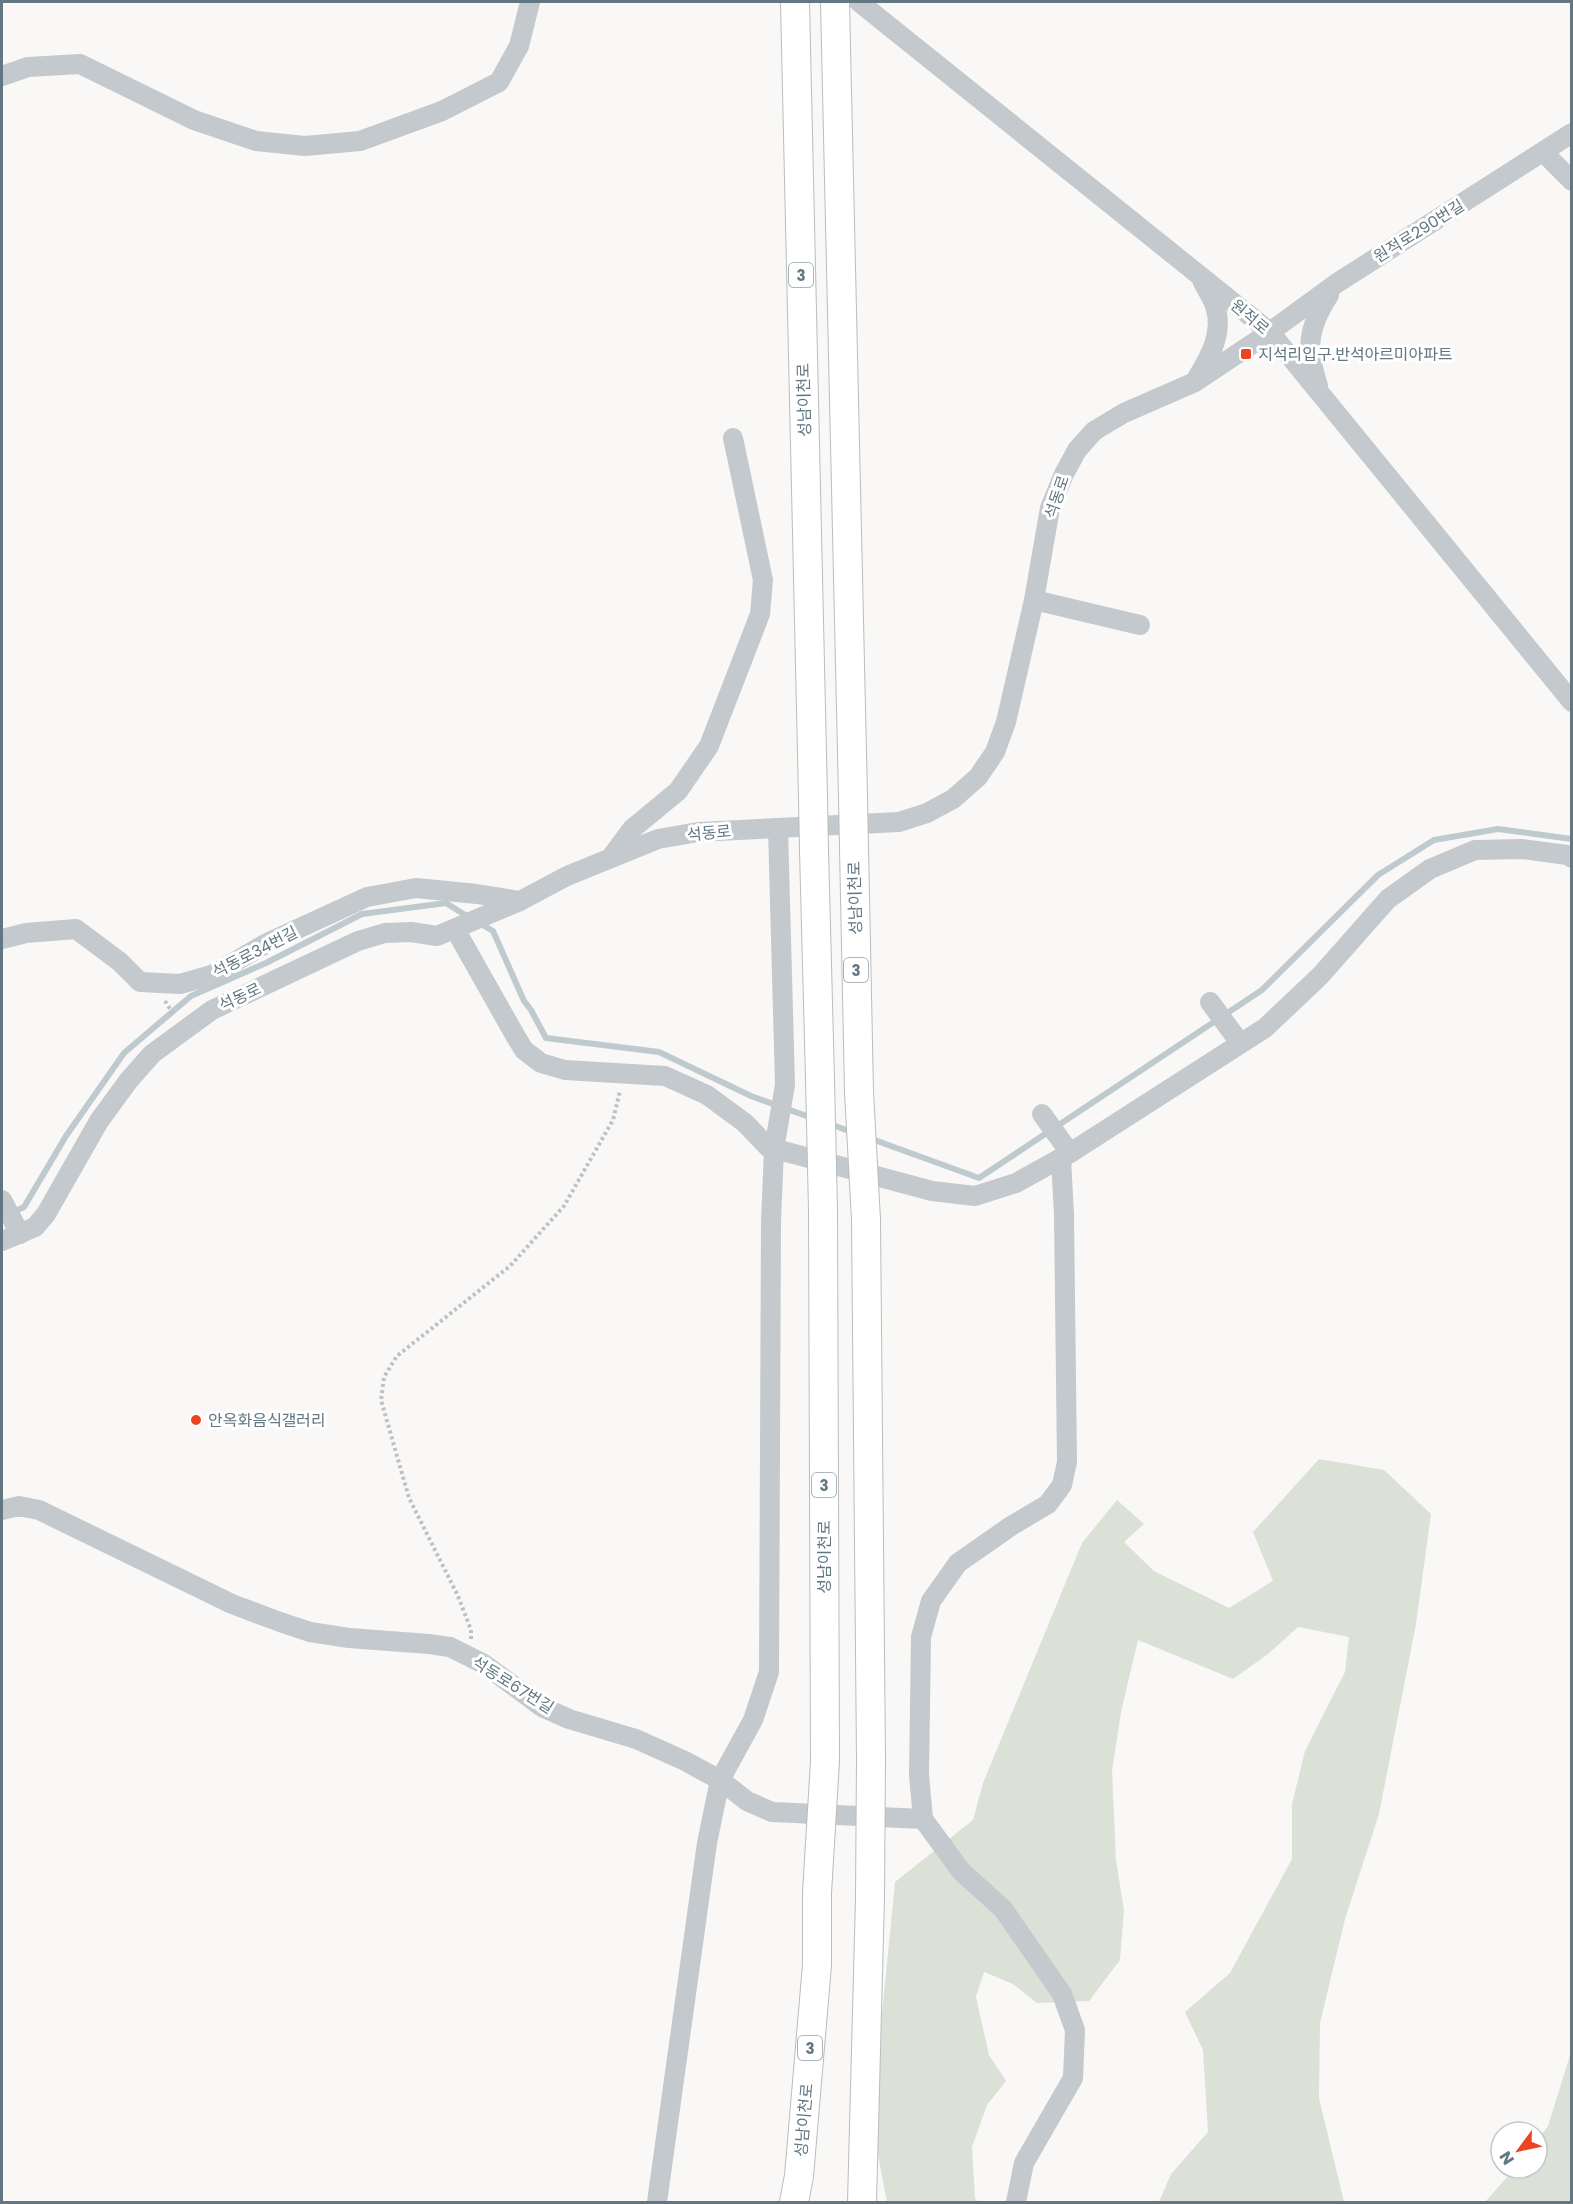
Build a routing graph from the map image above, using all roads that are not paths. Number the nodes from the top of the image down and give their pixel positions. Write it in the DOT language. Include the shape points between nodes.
graph roads {
  1 [pos="530,2"];
  2 [pos="835,2"];
  3 [pos="860,2"];
  4 [pos="795,14"];
  5 [pos="2,76"];
  6 [pos="1572,133"];
  7 [pos="1544,152"];
  8 [pos="1571,180"];
  9 [pos="1199,275"];
  10 [pos="1337,283"];
  11 [pos="1270,332"];
  12 [pos="1195,382"];
  13 [pos="1321,394"];
  14 [pos="733,438"];
  15 [pos="1034,600"];
  16 [pos="1140,625"];
  17 [pos="1572,702"];
  18 [pos="778,828"];
  19 [pos="612,856"];
  20 [pos="1572,858"];
  21 [pos="520,901"];
  22 [pos="458,928"];
  23 [pos="2,939"];
  24 [pos="1213,1005"];
  25 [pos="1238,1039"];
  26 [pos="1045,1118"];
  27 [pos="775,1142"];
  28 [pos="1065,1151"];
  29 [pos="3,1202"];
  30 [pos="17,1229"];
  31 [pos="2,1241"];
  32 [pos="2,1510"];
  33 [pos="720,1780"];
  34 [pos="922,1819"];
  35 [pos="657,2202"];
  36 [pos="794,2202"];
  37 [pos="862,2202"];
  38 [pos="1016,2202"];
  1 -- 5 [label="street" via="519,46 499,82 442,111 360,141 305,146 256,141 194,120 80,64 28,67"];
  2 -- 37 [label="highway, 성남이천로 / 3, bridge" via="859,1092 866,1220 872,1760"];
  3 -- 9 [label="street, 원적로"];
  4 -- 36 [label="highway, 성남이천로 / 3, bridge" via="823,1210 825,1761 817,1965"];
  6 -- 7 [label="street, 원적로290번길"];
  7 -- 8 [label="street"];
  7 -- 10 [label="street, 원적로290번길"];
  9 -- 11 [label="street, 원적로"];
  9 -- 12 [label="street" via="1216,308 1217,334"];
  10 -- 11 [label="street, 원적로290번길"];
  10 -- 13 [label="street" via="1316,315 1311,335 1311,362"];
  11 -- 12 [label="street, 석동로"];
  11 -- 13 [label="street, 원적로"];
  12 -- 15 [label="street, 석동로" via="1094,430 1077,450 1050,508"];
  13 -- 17 [label="street, 원적로"];
  14 -- 19 [label="street" via="763,580 760,614 709,746 678,791 632,829"];
  15 -- 16 [label="street"];
  15 -- 18 [label="street, 석동로" via="1006,722 995,752 978,777 953,800 899,822"];
  18 -- 19 [label="street, 석동로" via="698,832 658,839"];
  18 -- 27 [label="street" via="785,1085"];
  19 -- 21 [label="street, 석동로"];
  20 -- 25 [label="street" via="1522,849 1475,850 1430,869 1388,899 1320,976 1265,1028"];
  21 -- 22 [label="street, 석동로"];
  21 -- 23 [label="street, 석동로34번길" via="416,888 367,897 267,943 212,975 180,984 140,982 76,929"];
  22 -- 27 [label="street" via="524,1050 542,1063 565,1070 665,1076 707,1095 745,1123 768,1147"];
  22 -- 30 [label="street, 석동로" via="437,936 385,933 358,941 212,1010 184,1029 152,1054 129,1080 99,1121 46,1214 34,1227"];
  24 -- 25 [label="street"];
  25 -- 28 [label="street"];
  26 -- 28 [label="street"];
  27 -- 28 [label="street" via="932,1191 975,1196 1016,1183"];
  27 -- 33 [label="street" via="769,1672 753,1720"];
  28 -- 34 [label="street" via="1067,1462 1062,1485 1048,1504 958,1563 931,1601 921,1637"];
  29 -- 30 [label="street"];
  30 -- 31 [label="street, 석동로"];
  32 -- 33 [label="street, 석동로67번길" via="18,1506 39,1510 232,1604 300,1629 349,1638 450,1647 484,1664 542,1707 636,1739"];
  33 -- 34 [label="street, 석동로67번길" via="747,1801 772,1812"];
  33 -- 35 [label="street" via="707,1843"];
  34 -- 38 [label="street" via="961,1871 1003,1909 1062,1994 1074,2030 1073,2078 1024,2163"];
}
